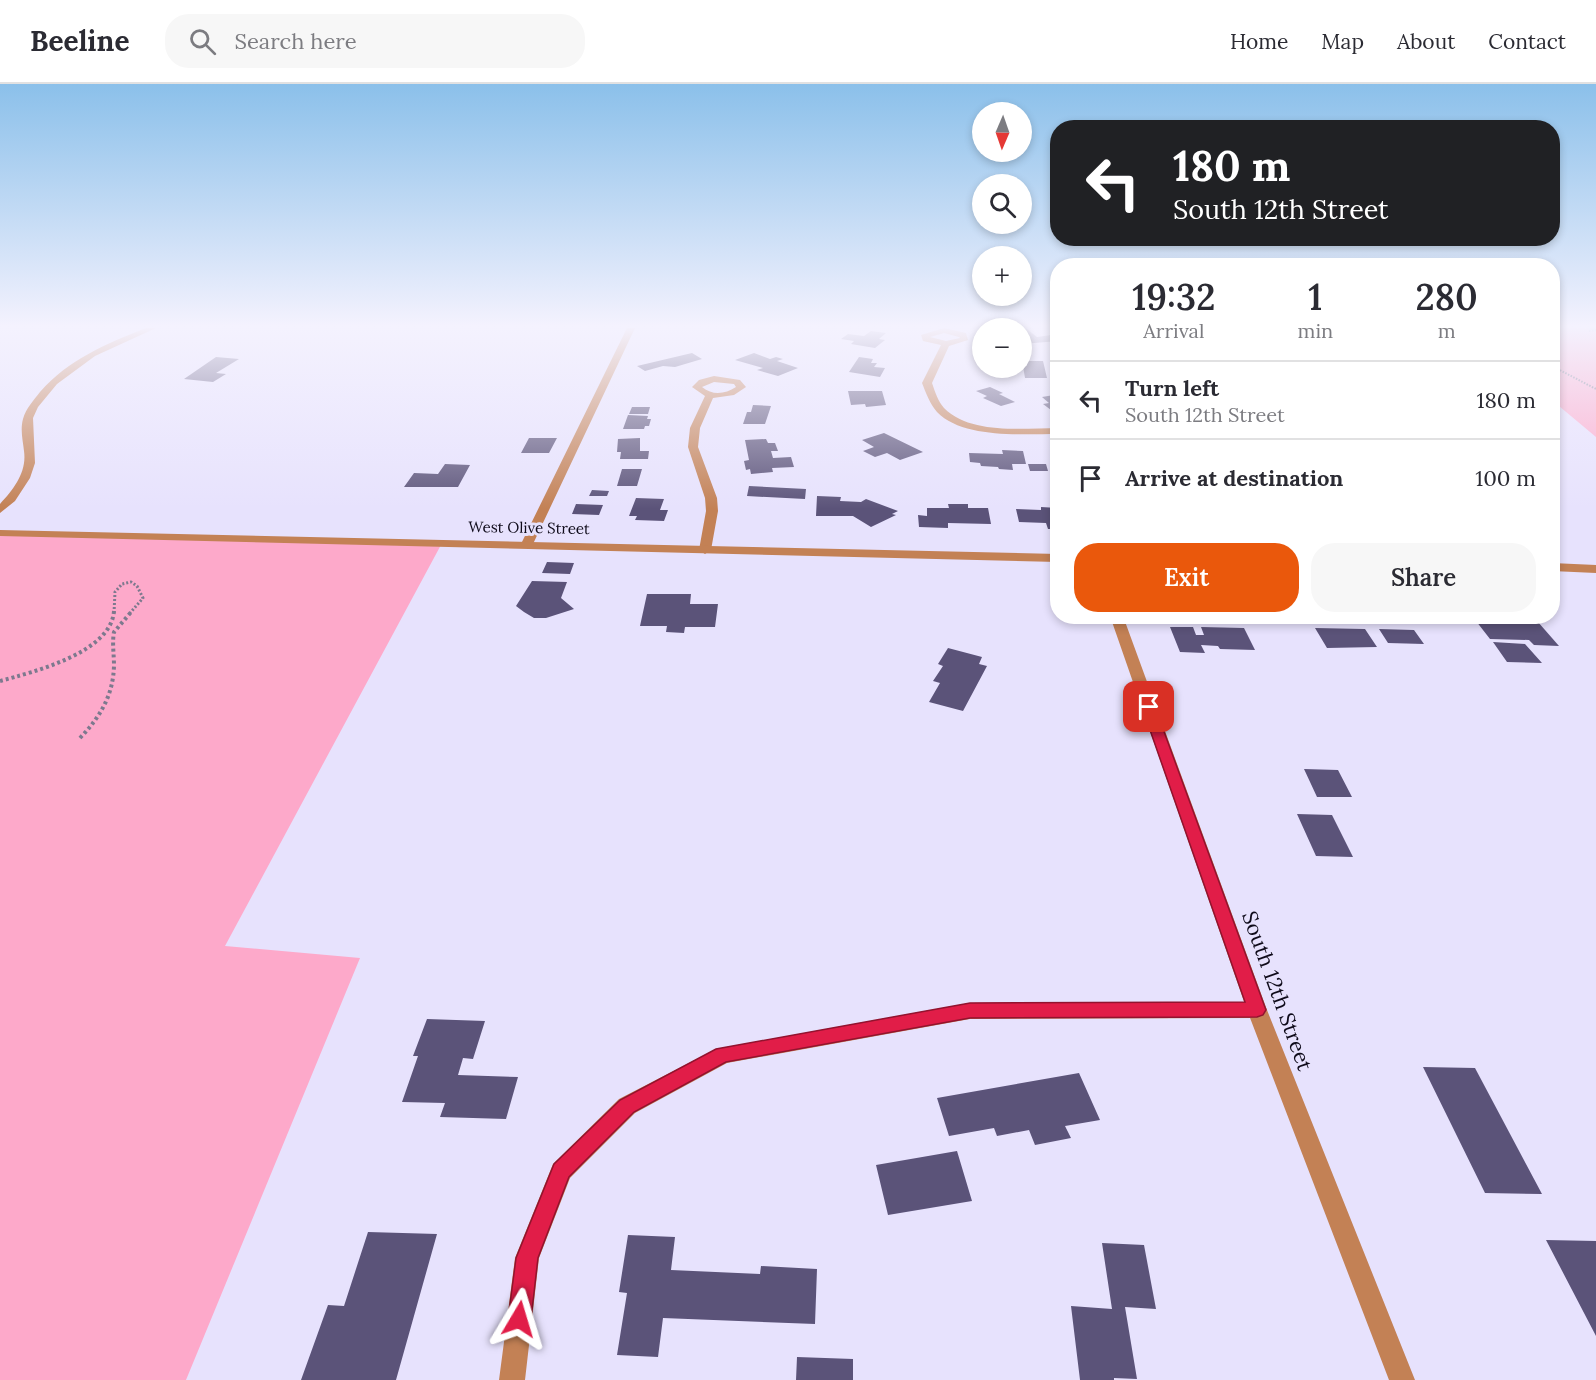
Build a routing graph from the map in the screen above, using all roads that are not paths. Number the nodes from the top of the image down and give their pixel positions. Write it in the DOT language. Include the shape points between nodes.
graph roads {
  1 [pos="46,388"];
  2 [pos="602,388"];
  3 [pos="929,388"];
  4 [pos="710,395"];
  5 [pos="1050,431"];
  6 [pos="0,510"];
  7 [pos="0,532"];
  8 [pos="527,544"];
  9 [pos="705,550"];
  10 [pos="1050,558"];
  11 [pos="1560,567"];
  12 [pos="1596,568"];
  13 [pos="1119,624"];
  14 [pos="1257,1010"];
  15 [pos="512,1380"];
  16 [pos="1402,1380"];
  1 -- 6 [label="street" via="28,419 30,458 26,477"];
  2 -- 8 [label="street"];
  3 -- 5 [label="street" via="942,412 954,420 976,426"];
  4 -- 9 [label="street" via="696,428 693,447 711,498"];
  7 -- 8 [label="street, West Olive Street"];
  8 -- 9 [label="street, West Olive Street"];
  9 -- 10 [label="street, West Olive Street"];
  11 -- 12 [label="street"];
  13 -- 14 [label="street, South 12th Street"];
  14 -- 15 [label="street" via="970,1011 723,1055 627,1106 561,1171 527,1258"];
  14 -- 16 [label="street, South 12th Street"];
}
